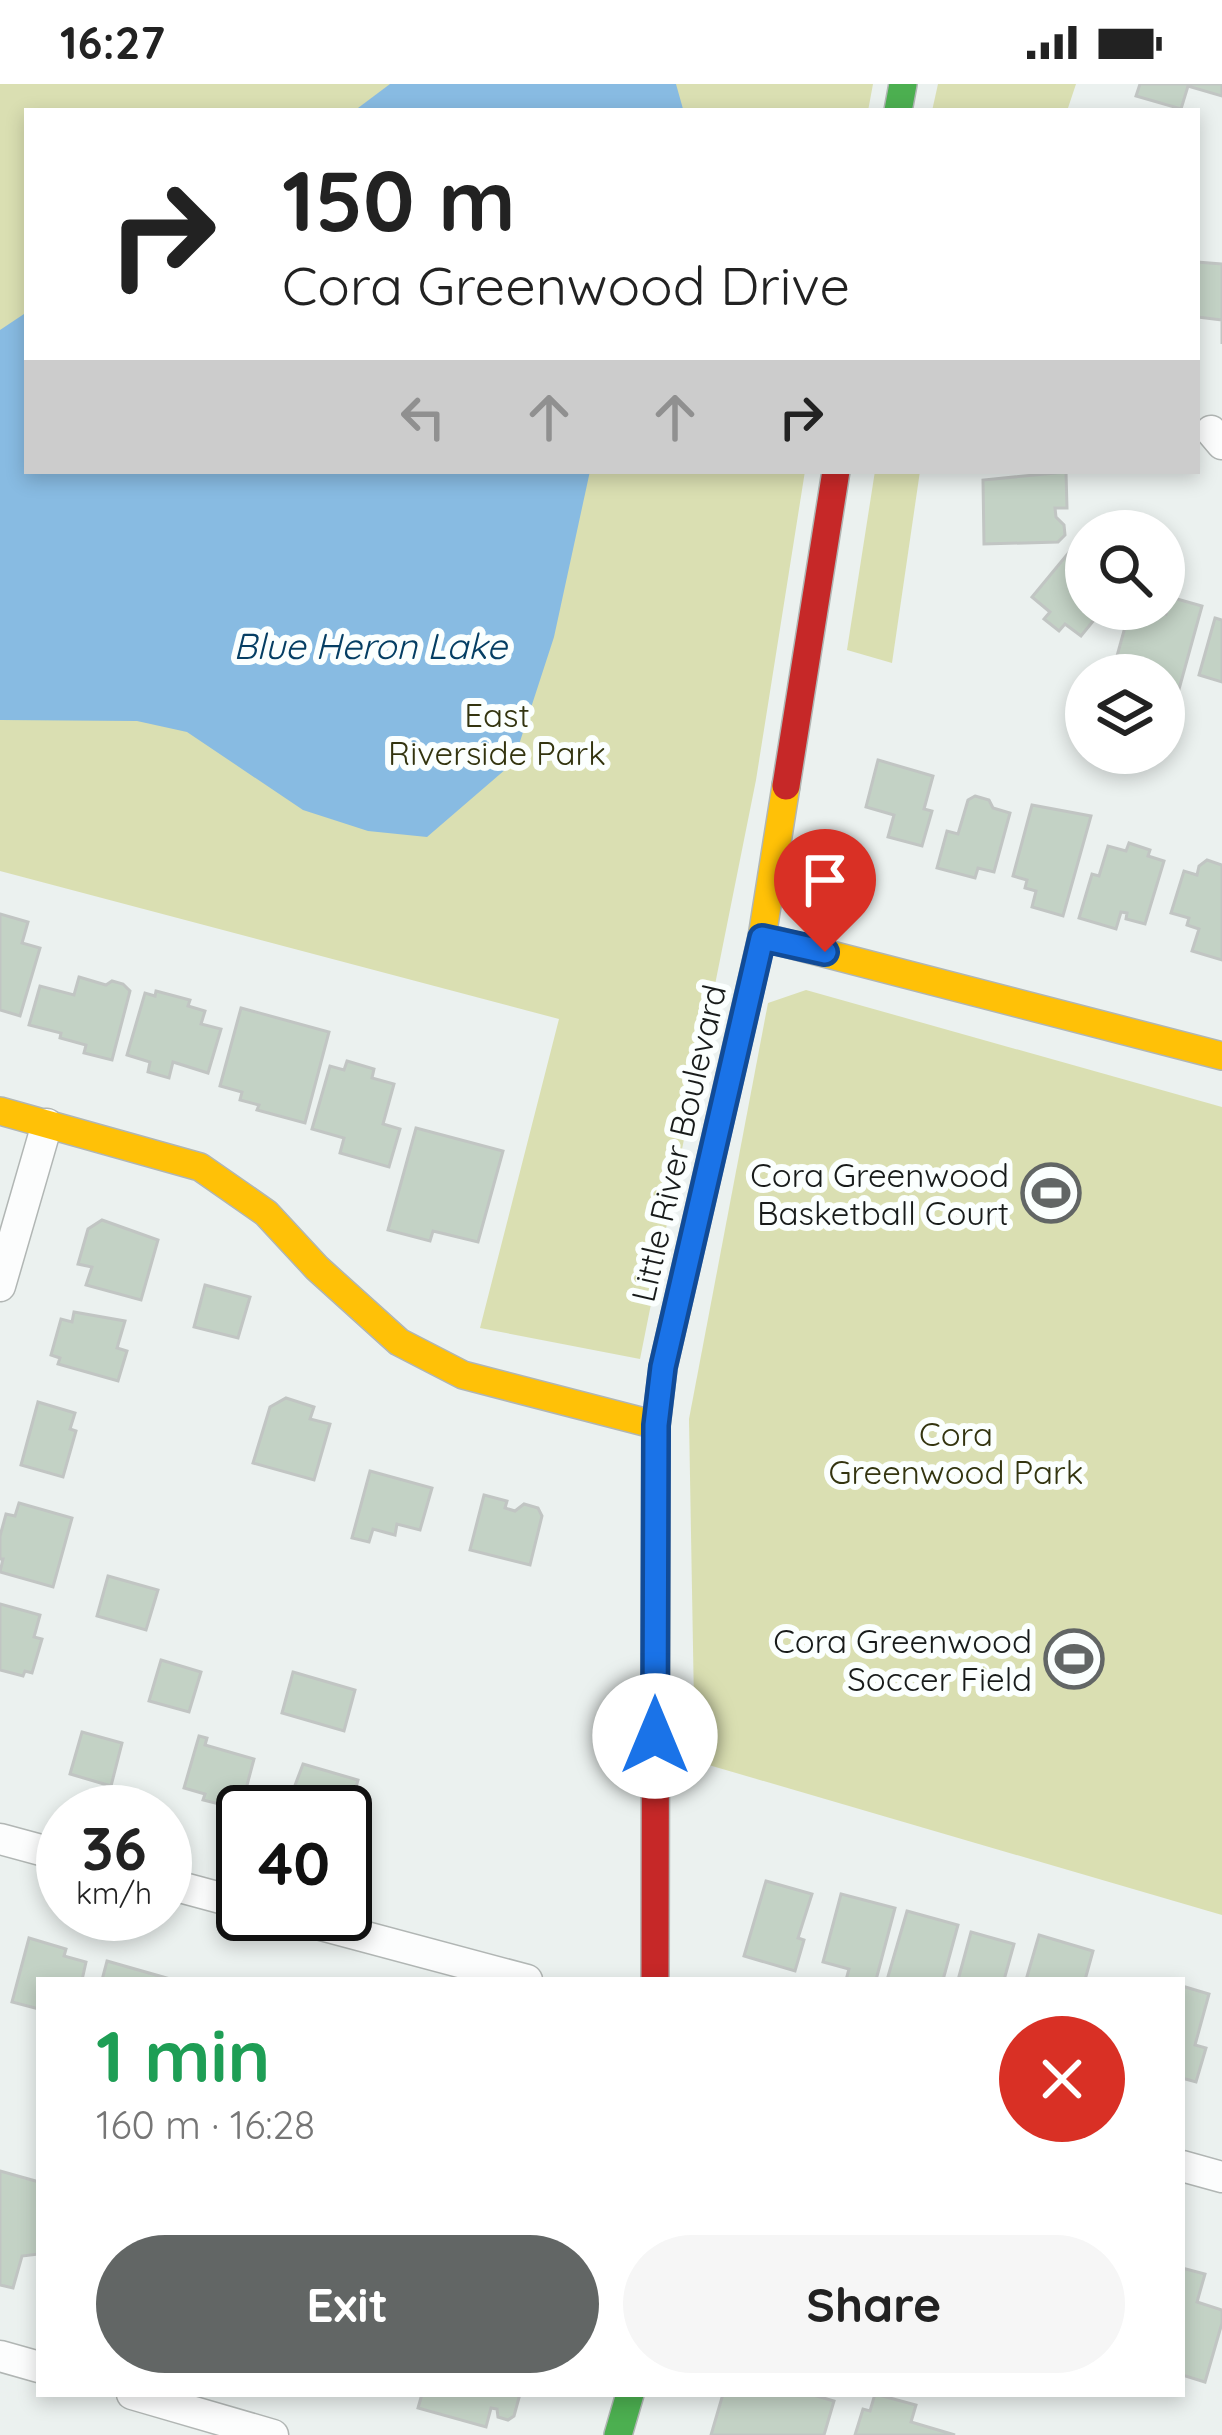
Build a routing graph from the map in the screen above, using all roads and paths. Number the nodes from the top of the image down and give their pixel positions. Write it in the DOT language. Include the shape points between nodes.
graph roads {
  1 [pos="836,474"];
  2 [pos="762,938"];
  3 [pos="1222,1055"];
  4 [pos="0,1112"];
  5 [pos="46,1124"];
  6 [pos="0,1286"];
  7 [pos="656,1425"];
  8 [pos="0,1839"];
  9 [pos="36,1849"];
  10 [pos="372,1939"];
  11 [pos="516,1977"];
  12 [pos="655,1977"];
  13 [pos="1185,2167"];
  14 [pos="1222,2177"];
  15 [pos="0,2356"];
  16 [pos="36,2366"];
  17 [pos="142,2397"];
  18 [pos="629,2397"];
  19 [pos="273,2435"];
  20 [pos="618,2435"];
  1 -- 2 [label="street, Little River Boulevard"];
  2 -- 3 [label="street"];
  2 -- 7 [label="street, Little River Boulevard"];
  4 -- 5 [label="street"];
  5 -- 6 [label="street"];
  5 -- 7 [label="street" via="200,1167 266,1214 399,1342 463,1375"];
  7 -- 12 [label="street, Little River Boulevard"];
  8 -- 9 [label="street"];
  10 -- 11 [label="street"];
  13 -- 14 [label="street"];
  15 -- 16 [label="street"];
  17 -- 19 [label="street"];
  18 -- 20 [label="street"];
}
